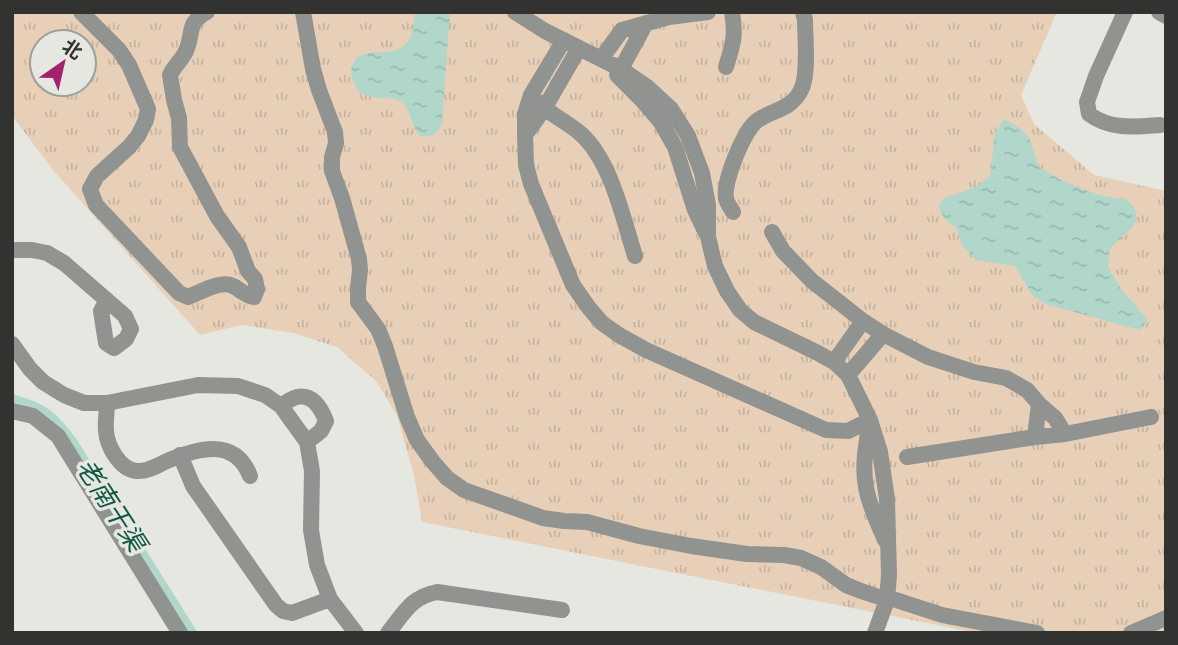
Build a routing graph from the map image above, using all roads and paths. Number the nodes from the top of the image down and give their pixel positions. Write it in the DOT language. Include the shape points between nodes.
graph roads {
  1 [pos="81,12"];
  2 [pos="207,12"];
  3 [pos="303,12"];
  4 [pos="515,12"];
  5 [pos="708,12"];
  6 [pos="732,12"];
  7 [pos="803,12"];
  8 [pos="1125,12"];
  9 [pos="1158,12"];
  10 [pos="1166,16"];
  11 [pos="646,23"];
  12 [pos="564,40"];
  13 [pos="579,48"];
  14 [pos="601,59"];
  15 [pos="726,67"];
  16 [pos="621,69"];
  17 [pos="531,95"];
  18 [pos="174,100"];
  19 [pos="148,109"];
  20 [pos="544,109"];
  21 [pos="1160,125"];
  22 [pos="525,135"];
  23 [pos="733,212"];
  24 [pos="772,232"];
  25 [pos="708,237"];
  26 [pos="12,250"];
  27 [pos="635,256"];
  28 [pos="107,300"];
  29 [pos="863,321"];
  30 [pos="883,334"];
  31 [pos="12,344"];
  32 [pos="834,362"];
  33 [pos="848,375"];
  34 [pos="107,403"];
  35 [pos="1039,404"];
  36 [pos="281,406"];
  37 [pos="12,411"];
  38 [pos="1151,417"];
  39 [pos="870,420"];
  40 [pos="1065,434"];
  41 [pos="1035,437"];
  42 [pos="307,442"];
  43 [pos="180,455"];
  44 [pos="906,457"];
  45 [pos="250,476"];
  46 [pos="876,596"];
  47 [pos="330,599"];
  48 [pos="896,600"];
  49 [pos="562,610"];
  50 [pos="1166,618"];
  51 [pos="180,633"];
  52 [pos="356,633"];
  53 [pos="388,633"];
  54 [pos="875,633"];
  55 [pos="1037,633"];
  56 [pos="1131,633"];
  1 -- 19 [label="street" via="119,50"];
  2 -- 18 [label="street" via="193,23 188,48 170,75"];
  3 -- 46 [label="street" via="316,80 335,132 331,171 359,259 359,302 378,329 417,440 447,478 464,490 543,517 587,522 691,546 801,558 846,585"];
  4 -- 12 [label="street"];
  5 -- 11 [label="street"];
  6 -- 15 [label="street" via="734,42"];
  7 -- 23 [label="street" via="805,79 793,101 759,119 743,139 727,182 726,199"];
  8 -- 21 [label="street" via="1096,76 1087,102 1089,114 1124,128"];
  9 -- 10 [label="street"];
  11 -- 14 [label="street" via="622,30"];
  11 -- 16 [label="street"];
  12 -- 13 [label="street"];
  12 -- 17 [label="street"];
  13 -- 14 [label="street"];
  13 -- 20 [label="street"];
  14 -- 16 [label="street"];
  14 -- 25 [label="street" via="660,121 675,148"];
  16 -- 25 [label="street" via="671,109 688,136 709,205"];
  17 -- 20 [label="street"];
  17 -- 22 [label="street"];
  18 -- 19 [label="street"];
  18 -- 19 [label="street" via="180,147 239,247 254,279 254,296 220,284 184,296 96,205 92,183 130,147"];
  20 -- 22 [label="street"];
  20 -- 27 [label="street" via="595,149 606,168"];
  22 -- 39 [label="street" via="531,184 573,285 602,323 646,350 826,430 848,431"];
  24 -- 29 [label="street" via="812,281"];
  25 -- 32 [label="street" via="715,266 740,310 754,322"];
  26 -- 28 [label="street" via="47,253"];
  29 -- 30 [label="street"];
  29 -- 32 [label="street"];
  30 -- 33 [label="street"];
  30 -- 35 [label="street" via="928,357 1006,378 1027,390"];
  31 -- 34 [label="street" via="30,369 64,396 84,403"];
  32 -- 33 [label="street"];
  33 -- 39 [label="street"];
  34 -- 36 [label="street" via="198,385 238,386"];
  34 -- 43 [label="street" via="106,432 122,464 134,472"];
  35 -- 40 [label="street"];
  35 -- 41 [label="street"];
  36 -- 42 [label="street"];
  36 -- 42 [label="street" via="296,397 309,398 321,408 326,421"];
  37 -- 51 [label="street" via="33,416 58,436"];
  38 -- 40 [label="street"];
  39 -- 54 [label="street" via="866,486 889,549 887,600"];
  40 -- 41 [label="street"];
  41 -- 44 [label="street"];
  42 -- 47 [label="street" via="317,565"];
  43 -- 45 [label="street" via="223,449 236,454"];
  43 -- 47 [label="street" via="193,486 283,611 292,613"];
  47 -- 52 [label="street"];
  48 -- 55 [label="street" via="942,615"];
  49 -- 53 [label="street" via="437,592 415,600"];
  50 -- 56 [label="street"];
}
